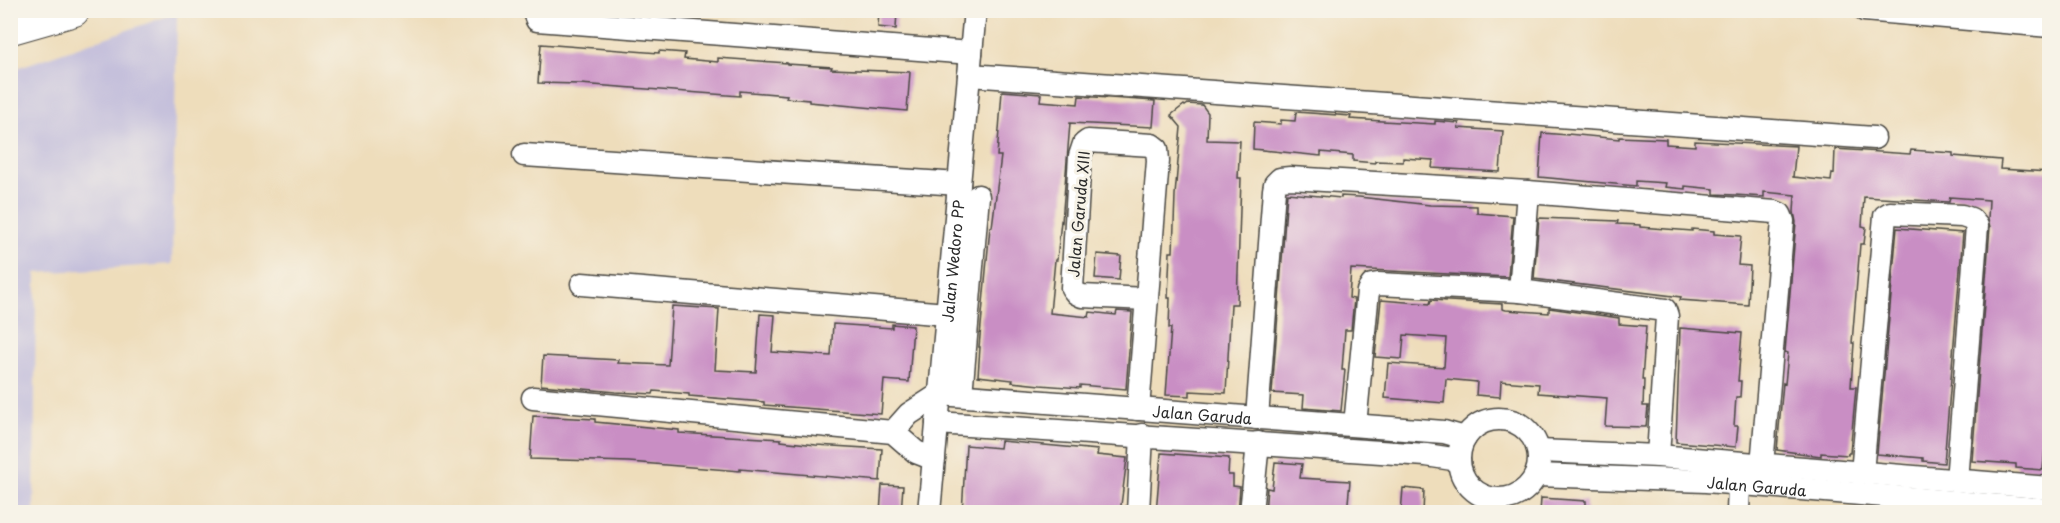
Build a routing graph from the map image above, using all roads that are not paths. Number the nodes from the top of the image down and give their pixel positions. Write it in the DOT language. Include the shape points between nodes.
graph roads {
  1 [pos="73,10"];
  2 [pos="533,10"];
  3 [pos="975,10"];
  4 [pos="1864,10"];
  5 [pos="2049,26"];
  6 [pos="10,28"];
  7 [pos="970,64"];
  8 [pos="1874,138"];
  9 [pos="524,155"];
  10 [pos="969,190"];
  11 [pos="1528,192"];
  12 [pos="582,284"];
  13 [pos="1520,291"];
  14 [pos="1147,299"];
  15 [pos="947,314"];
  16 [pos="951,394"];
  17 [pos="533,398"];
  18 [pos="1003,399"];
  19 [pos="1138,409"];
  20 [pos="1185,412"];
  21 [pos="1257,418"];
  22 [pos="1308,422"];
  23 [pos="937,423"];
  24 [pos="1355,425"];
  25 [pos="1000,426"];
  26 [pos="893,432"];
  27 [pos="1142,435"];
  28 [pos="1181,438"];
  29 [pos="1465,438"];
  30 [pos="1258,443"];
  31 [pos="1306,447"];
  32 [pos="1539,451"];
  33 [pos="1658,456"];
  34 [pos="934,459"];
  35 [pos="1459,460"];
  36 [pos="1762,465"];
  37 [pos="1706,471"];
  38 [pos="1862,473"];
  39 [pos="1816,480"];
  40 [pos="1530,483"];
  41 [pos="1739,484"];
  42 [pos="1957,498"];
  43 [pos="1847,503"];
  44 [pos="1487,504"];
  45 [pos="2047,505"];
  46 [pos="929,513"];
  47 [pos="1138,513"];
  48 [pos="1251,513"];
  49 [pos="1518,513"];
  50 [pos="1738,513"];
  1 -- 6 [label="highway"];
  2 -- 7 [label="street" via="537,21"];
  3 -- 7 [label="street, Jalan Wedoro PP"];
  4 -- 5 [label="street"];
  7 -- 8 [label="street"];
  7 -- 10 [label="street, Jalan Wedoro PP"];
  9 -- 10 [label="street"];
  10 -- 15 [label="street, Jalan Wedoro PP"];
  10 -- 16 [label="street"];
  11 -- 13 [label="street"];
  11 -- 21 [label="street" via="1290,178 1277,181"];
  11 -- 36 [label="street" via="1780,214 1783,221"];
  12 -- 15 [label="street"];
  13 -- 24 [label="street" via="1372,285 1368,291"];
  13 -- 33 [label="street" via="1665,310"];
  14 -- 14 [label="street, Jalan Garuda XIII" via="1157,149 1152,145 1088,141 1080,156 1073,291 1080,295"];
  14 -- 19 [label="street, Jalan Garuda XIII"];
  15 -- 16 [label="street, Jalan Wedoro PP"];
  16 -- 18 [label="street, Jalan Garuda"];
  16 -- 23 [label="street, Jalan Wedoro PP"];
  16 -- 26 [label="street" via="909,414"];
  17 -- 26 [label="street"];
  18 -- 19 [label="street, Jalan Garuda"];
  18 -- 25 [label="street"];
  19 -- 20 [label="street, Jalan Garuda"];
  20 -- 21 [label="street, Jalan Garuda"];
  20 -- 28 [label="street"];
  21 -- 22 [label="street, Jalan Garuda"];
  22 -- 24 [label="street, Jalan Garuda"];
  22 -- 31 [label="street"];
  23 -- 25 [label="street, Jalan Garuda"];
  23 -- 34 [label="street, Jalan Wedoro PP"];
  24 -- 29 [label="street, Jalan Garuda" via="1444,432"];
  25 -- 27 [label="street, Jalan Garuda"];
  26 -- 34 [label="street" via="916,452"];
  27 -- 28 [label="street, Jalan Garuda"];
  27 -- 47 [label="street"];
  28 -- 30 [label="street, Jalan Garuda"];
  29 -- 32 [label="street" via="1486,421 1513,421 1534,438"];
  29 -- 35 [label="street"];
  30 -- 31 [label="street, Jalan Garuda"];
  30 -- 48 [label="street"];
  31 -- 35 [label="street, Jalan Garuda"];
  32 -- 33 [label="street, Jalan Garuda"];
  32 -- 40 [label="street" via="1540,463"];
  33 -- 37 [label="street, Jalan Garuda"];
  34 -- 46 [label="street, Jalan Wedoro PP"];
  35 -- 44 [label="street" via="1462,475"];
  36 -- 37 [label="street, Jalan Garuda"];
  36 -- 39 [label="street, Jalan Garuda"];
  37 -- 40 [label="street, Jalan Garuda"];
  37 -- 41 [label="street, Jalan Garuda"];
  38 -- 39 [label="street, Jalan Garuda"];
  38 -- 42 [label="street, Jalan Garuda"];
  38 -- 42 [label="street" via="1885,216 1962,216 1977,226"];
  39 -- 41 [label="street, Jalan Garuda"];
  39 -- 43 [label="street, Jalan Garuda"];
  40 -- 44 [label="street"];
  40 -- 49 [label="street"];
  41 -- 50 [label="street"];
  42 -- 43 [label="street, Jalan Garuda"];
  42 -- 45 [label="street, Jalan Garuda" via="2006,496"];
}
